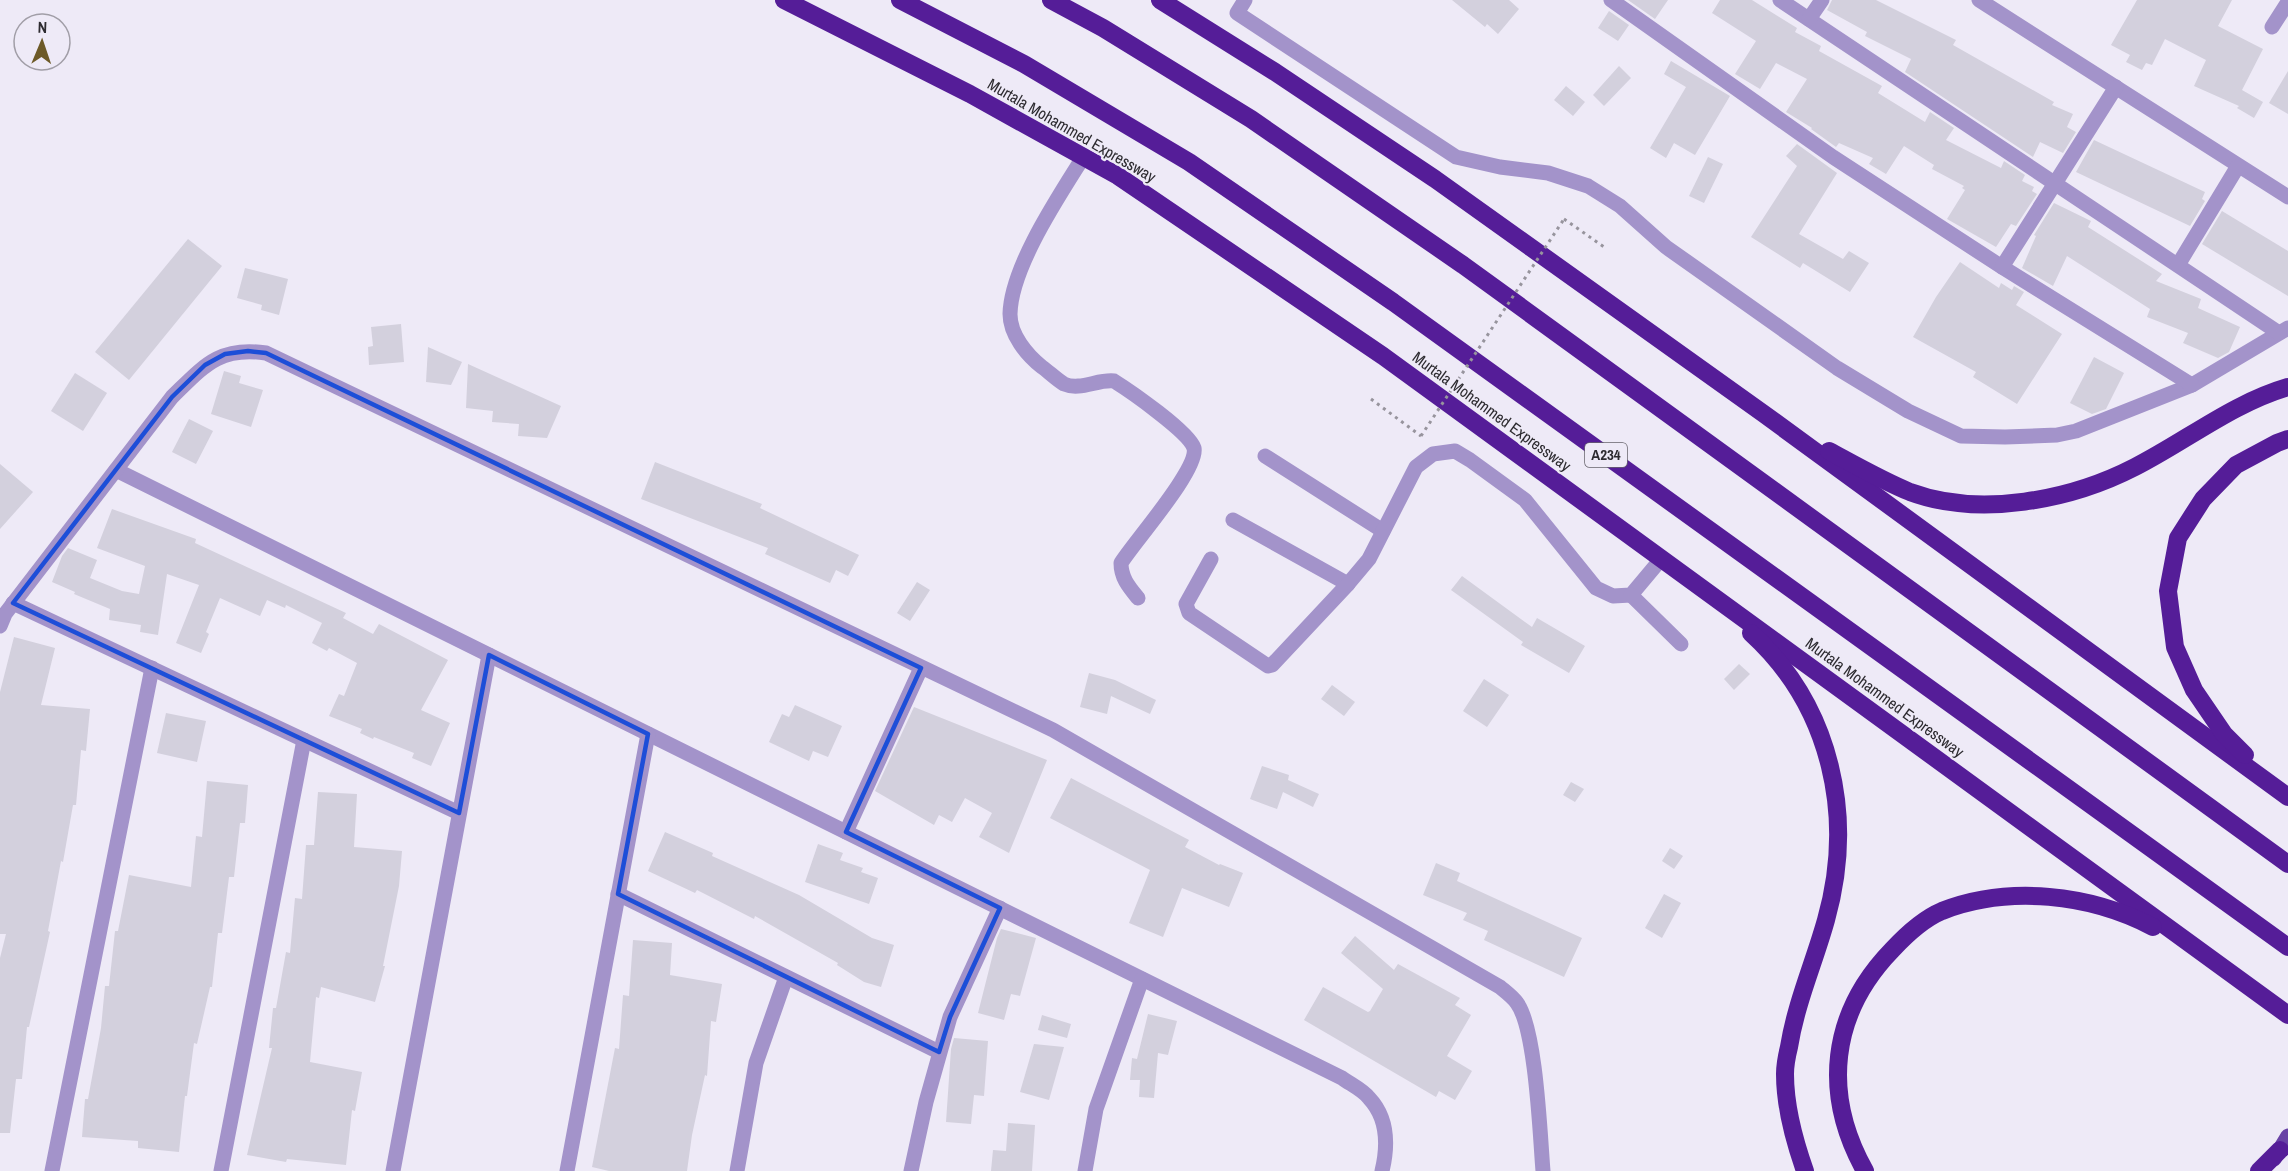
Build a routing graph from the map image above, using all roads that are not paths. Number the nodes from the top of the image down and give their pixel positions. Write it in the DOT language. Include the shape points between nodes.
graph roads {
  1 [pos="784,0"];
  2 [pos="802,0"];
  3 [pos="900,0"];
  4 [pos="1051,0"];
  5 [pos="1160,0"];
  6 [pos="1245,0"];
  7 [pos="1611,0"];
  8 [pos="1780,0"];
  9 [pos="1822,0"];
  10 [pos="1979,0"];
  11 [pos="2288,2"];
  12 [pos="1809,19"];
  13 [pos="832,22"];
  14 [pos="2272,27"];
  15 [pos="2116,87"];
  16 [pos="1084,156"];
  17 [pos="2238,166"];
  18 [pos="2055,183"];
  19 [pos="2288,197"];
  20 [pos="2178,265"];
  21 [pos="2002,267"];
  22 [pos="2283,331"];
  23 [pos="2192,385"];
  24 [pos="2288,387"];
  25 [pos="1764,414"];
  26 [pos="2288,439"];
  27 [pos="1265,456"];
  28 [pos="116,470"];
  29 [pos="1233,520"];
  30 [pos="1383,531"];
  31 [pos="1662,558"];
  32 [pos="1212,559"];
  33 [pos="1348,584"];
  34 [pos="1702,587"];
  35 [pos="1630,595"];
  36 [pos="1138,598"];
  37 [pos="13,603"];
  38 [pos="0,626"];
  39 [pos="1681,644"];
  40 [pos="489,655"];
  41 [pos="152,668"];
  42 [pos="921,668"];
  43 [pos="648,734"];
  44 [pos="304,740"];
  45 [pos="2288,796"];
  46 [pos="459,813"];
  47 [pos="846,832"];
  48 [pos="2288,864"];
  49 [pos="618,894"];
  50 [pos="1000,908"];
  51 [pos="2288,947"];
  52 [pos="2200,950"];
  53 [pos="786,977"];
  54 [pos="1142,979"];
  55 [pos="2288,1015"];
  56 [pos="939,1052"];
  57 [pos="2284,1143"];
  58 [pos="54,1171"];
  59 [pos="221,1171"];
  60 [pos="393,1171"];
  61 [pos="567,1171"];
  62 [pos="737,1171"];
  63 [pos="912,1171"];
  64 [pos="1085,1171"];
  65 [pos="1382,1171"];
  66 [pos="1543,1171"];
  67 [pos="1805,1171"];
  68 [pos="1865,1171"];
  69 [pos="2259,1171"];
  70 [pos="2265,1171"];
  1 -- 13 [label="highway, Murtala Mohammed Expressway"];
  2 -- 13 [label="highway"];
  3 -- 51 [label="highway, Murtala Mohammed Expressway / A234" via="1024,64 1209,175 1402,309"];
  4 -- 48 [label="highway" via="1251,119 1463,265"];
  5 -- 25 [label="highway" via="1435,179"];
  6 -- 23 [label="street" via="1237,13 1456,156 1548,173 1588,186 1620,206 1666,247 1837,368 1908,411 1961,435 2066,433"];
  7 -- 21 [label="street" via="1833,157"];
  8 -- 12 [label="street"];
  9 -- 12 [label="street"];
  10 -- 15 [label="street"];
  11 -- 14 [label="street"];
  12 -- 18 [label="street"];
  13 -- 16 [label="highway, Murtala Mohammed Expressway"];
  15 -- 17 [label="street"];
  15 -- 18 [label="street"];
  16 -- 31 [label="highway, Murtala Mohammed Expressway" via="1383,356"];
  16 -- 36 [label="street" via="1046,219 1016,280 1010,315 1015,336 1033,359 1065,384 1114,381 1186,435 1194,449 1193,460 1174,493 1121,563 1126,584"];
  17 -- 19 [label="street"];
  17 -- 20 [label="street"];
  18 -- 20 [label="street"];
  18 -- 21 [label="street"];
  20 -- 22 [label="street"];
  21 -- 23 [label="street"];
  22 -- 23 [label="street"];
  24 -- 25 [label="highway" via="2247,403 2135,467 2070,493 2033,501 1950,502 1911,492"];
  25 -- 45 [label="highway"];
  26 -- 45 [label="highway" via="2236,465 2203,499 2178,538 2168,591 2175,647 2194,690 2224,734"];
  27 -- 30 [label="street"];
  28 -- 37 [label="street"];
  28 -- 40 [label="street"];
  28 -- 42 [label="street" via="172,397 205,365 225,354 266,353"];
  29 -- 33 [label="street"];
  30 -- 33 [label="street" via="1369,559"];
  30 -- 35 [label="street" via="1416,467 1433,454 1455,451 1525,500 1596,588 1613,596"];
  31 -- 34 [label="highway, Murtala Mohammed Expressway"];
  31 -- 35 [label="street"];
  32 -- 33 [label="street" via="1186,608 1268,666 1276,663"];
  34 -- 52 [label="highway, Murtala Mohammed Expressway"];
  34 -- 67 [label="highway" via="1760,641 1799,689 1819,728 1833,773 1838,868 1826,920 1793,1020 1785,1072 1789,1121"];
  35 -- 39 [label="street"];
  37 -- 38 [label="street"];
  37 -- 41 [label="street"];
  40 -- 43 [label="street"];
  40 -- 46 [label="street"];
  41 -- 44 [label="street"];
  41 -- 58 [label="street"];
  42 -- 47 [label="street"];
  42 -- 66 [label="street" via="1053,730 1500,987 1518,1003 1526,1027"];
  43 -- 47 [label="street"];
  43 -- 49 [label="street"];
  44 -- 46 [label="street"];
  44 -- 59 [label="street"];
  46 -- 60 [label="street"];
  47 -- 50 [label="street"];
  49 -- 53 [label="street"];
  49 -- 61 [label="street"];
  50 -- 54 [label="street"];
  50 -- 56 [label="street" via="950,1017"];
  52 -- 55 [label="highway, Murtala Mohammed Expressway"];
  52 -- 68 [label="highway" via="2137,918 2081,901 2030,895 1984,900 1940,912 1906,935 1874,968 1851,1006 1838,1051 1840,1098 1853,1149"];
  53 -- 56 [label="street"];
  53 -- 62 [label="street" via="756,1063"];
  54 -- 64 [label="street" via="1096,1109"];
  54 -- 65 [label="street" via="1342,1078 1369,1097 1384,1121 1386,1154"];
  56 -- 63 [label="street"];
  57 -- 69 [label="highway"];
  57 -- 70 [label="main road"];
}
